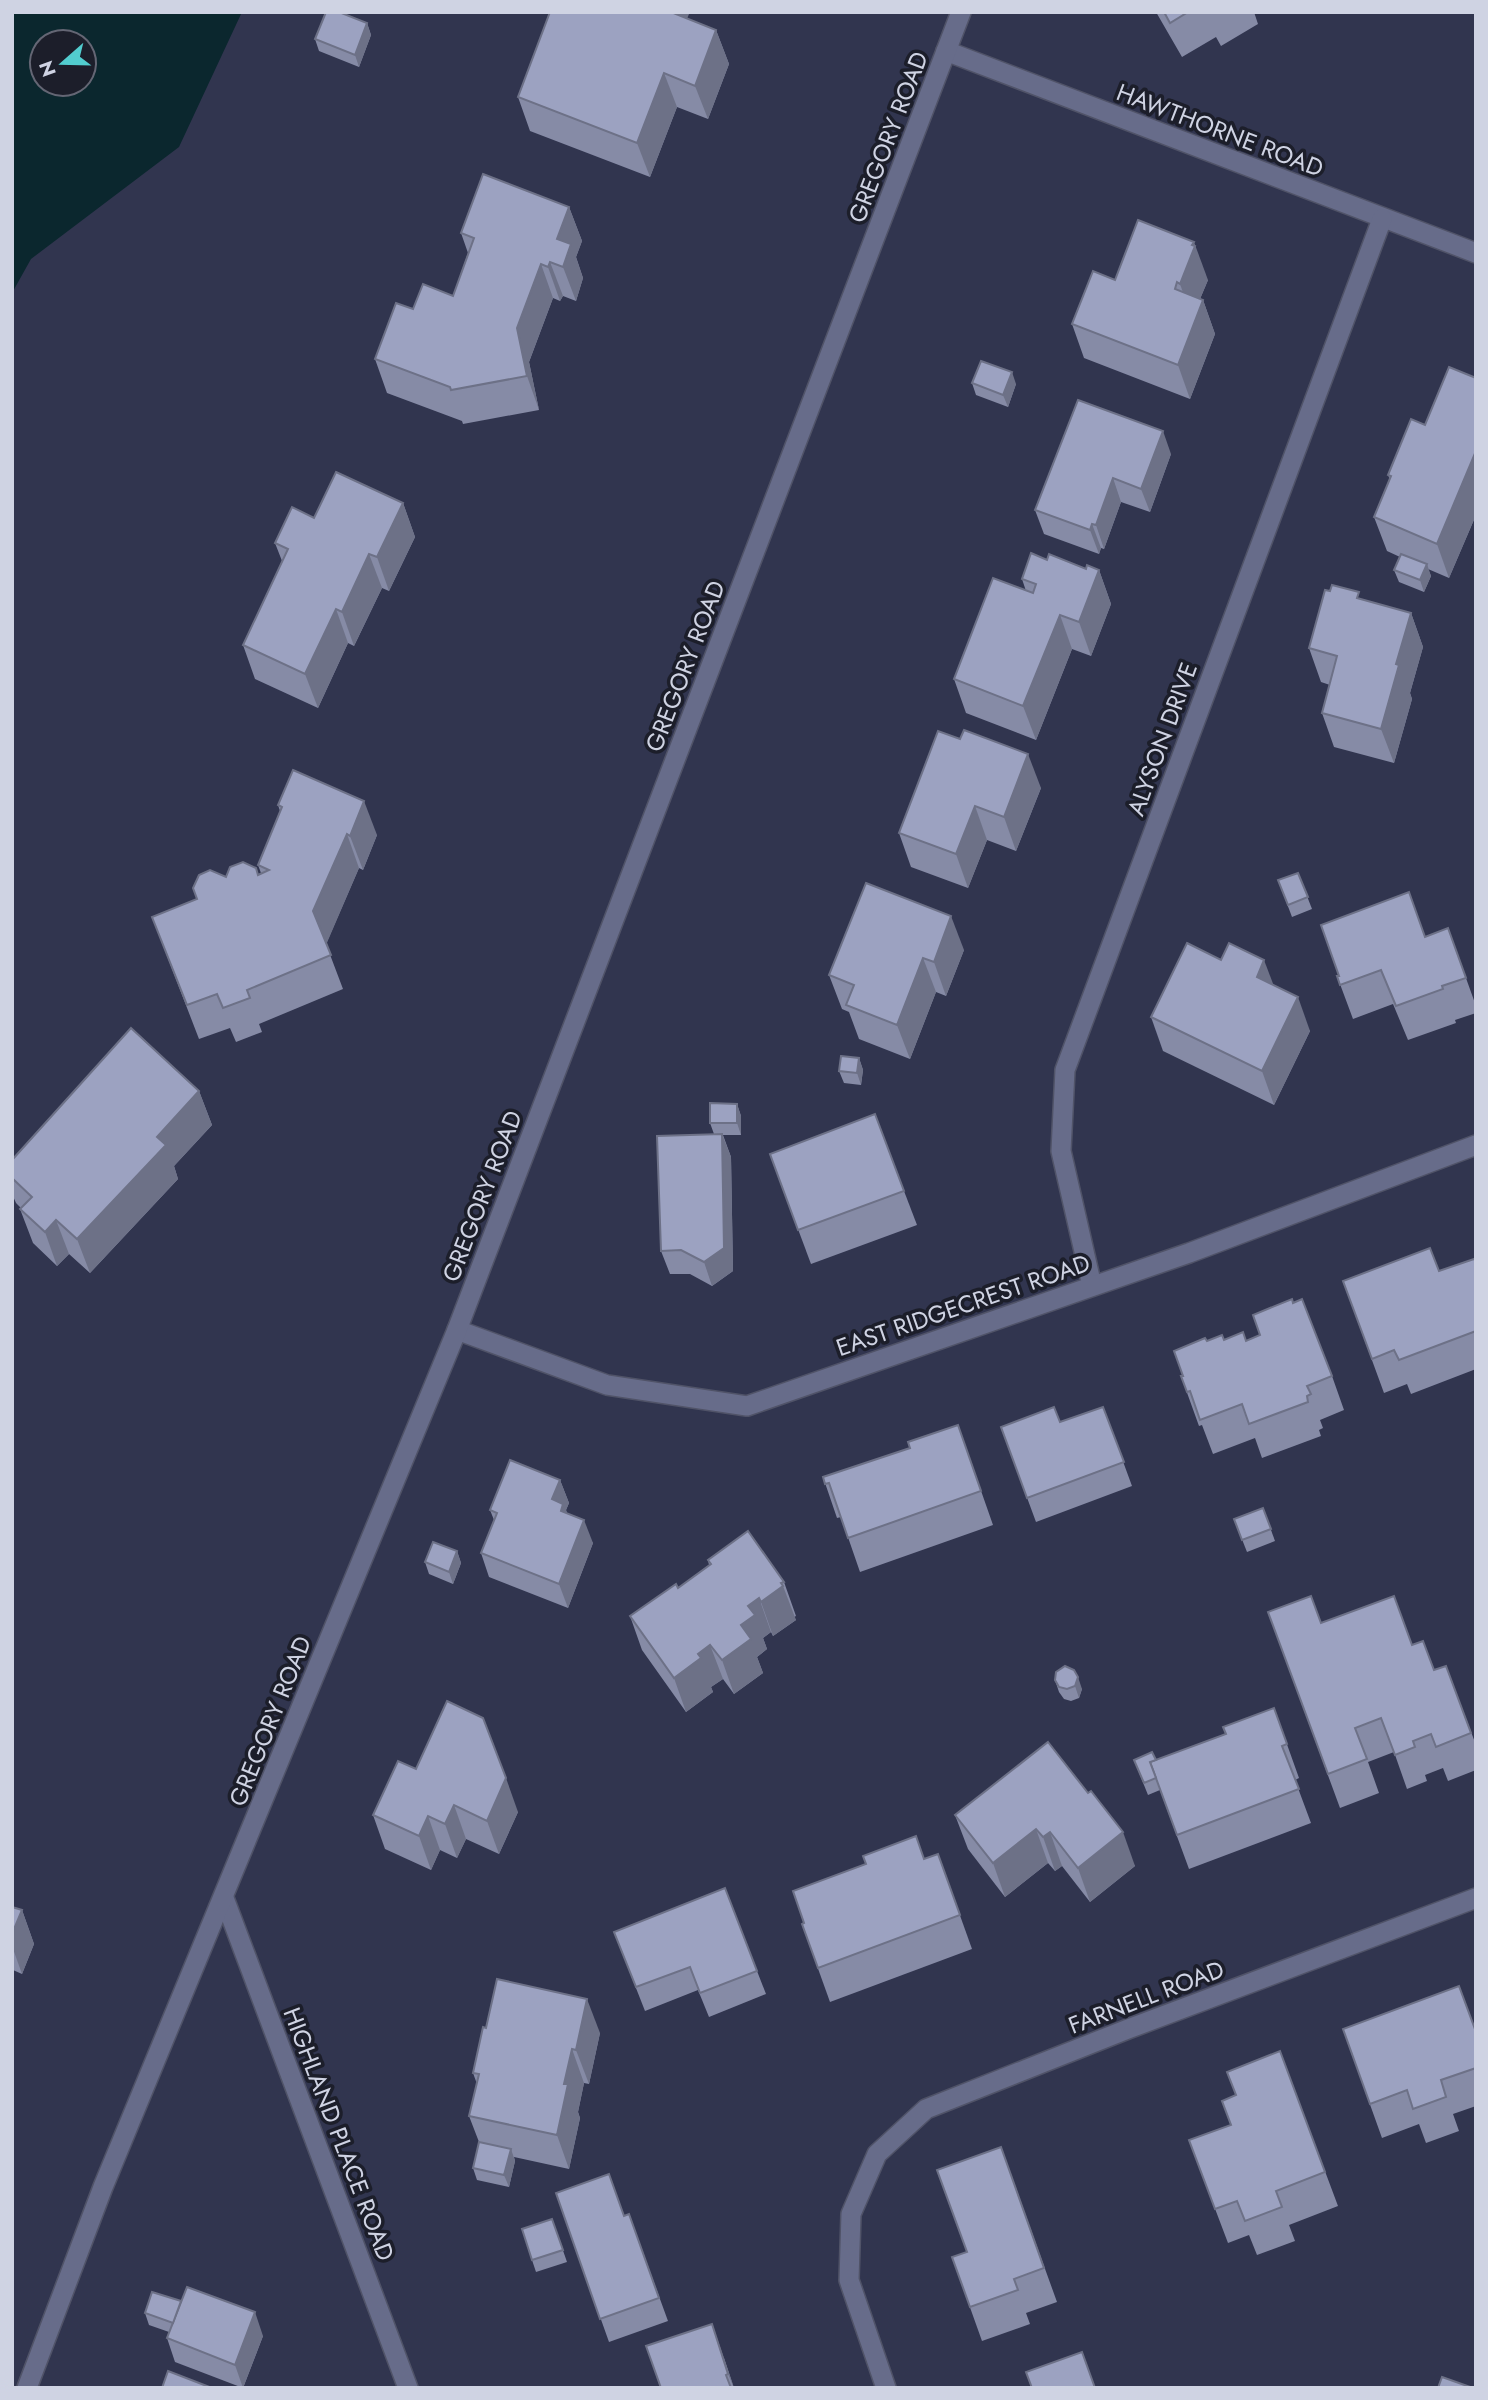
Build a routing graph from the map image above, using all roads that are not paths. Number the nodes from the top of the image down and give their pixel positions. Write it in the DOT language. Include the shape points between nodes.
graph roads {
  1 [pos="961,12"];
  2 [pos="946,51"];
  3 [pos="1382,219"];
  4 [pos="1476,253"];
  5 [pos="1476,1145"];
  6 [pos="1093,1286"];
  7 [pos="457,1330"];
  8 [pos="224,1898"];
  9 [pos="1476,1898"];
  10 [pos="27,2388"];
  11 [pos="408,2388"];
  12 [pos="886,2388"];
  1 -- 2 [label="street, GREGORY ROAD"];
  2 -- 3 [label="street, HAWTHORNE ROAD"];
  2 -- 7 [label="street, GREGORY ROAD"];
  3 -- 4 [label="street, HAWTHORNE ROAD"];
  3 -- 6 [label="street, ALYSON DRIVE" via="1065,1070 1061,1151"];
  5 -- 6 [label="street, EAST RIDGECREST ROAD"];
  6 -- 7 [label="street, EAST RIDGECREST ROAD" via="747,1405 607,1385"];
  7 -- 8 [label="street, GREGORY ROAD"];
  8 -- 10 [label="street, GREGORY ROAD" via="103,2187"];
  8 -- 11 [label="street, HIGHLAND PLACE ROAD"];
  9 -- 12 [label="street, FARNELL ROAD" via="926,2109 877,2154 850,2214 849,2280"];
}
